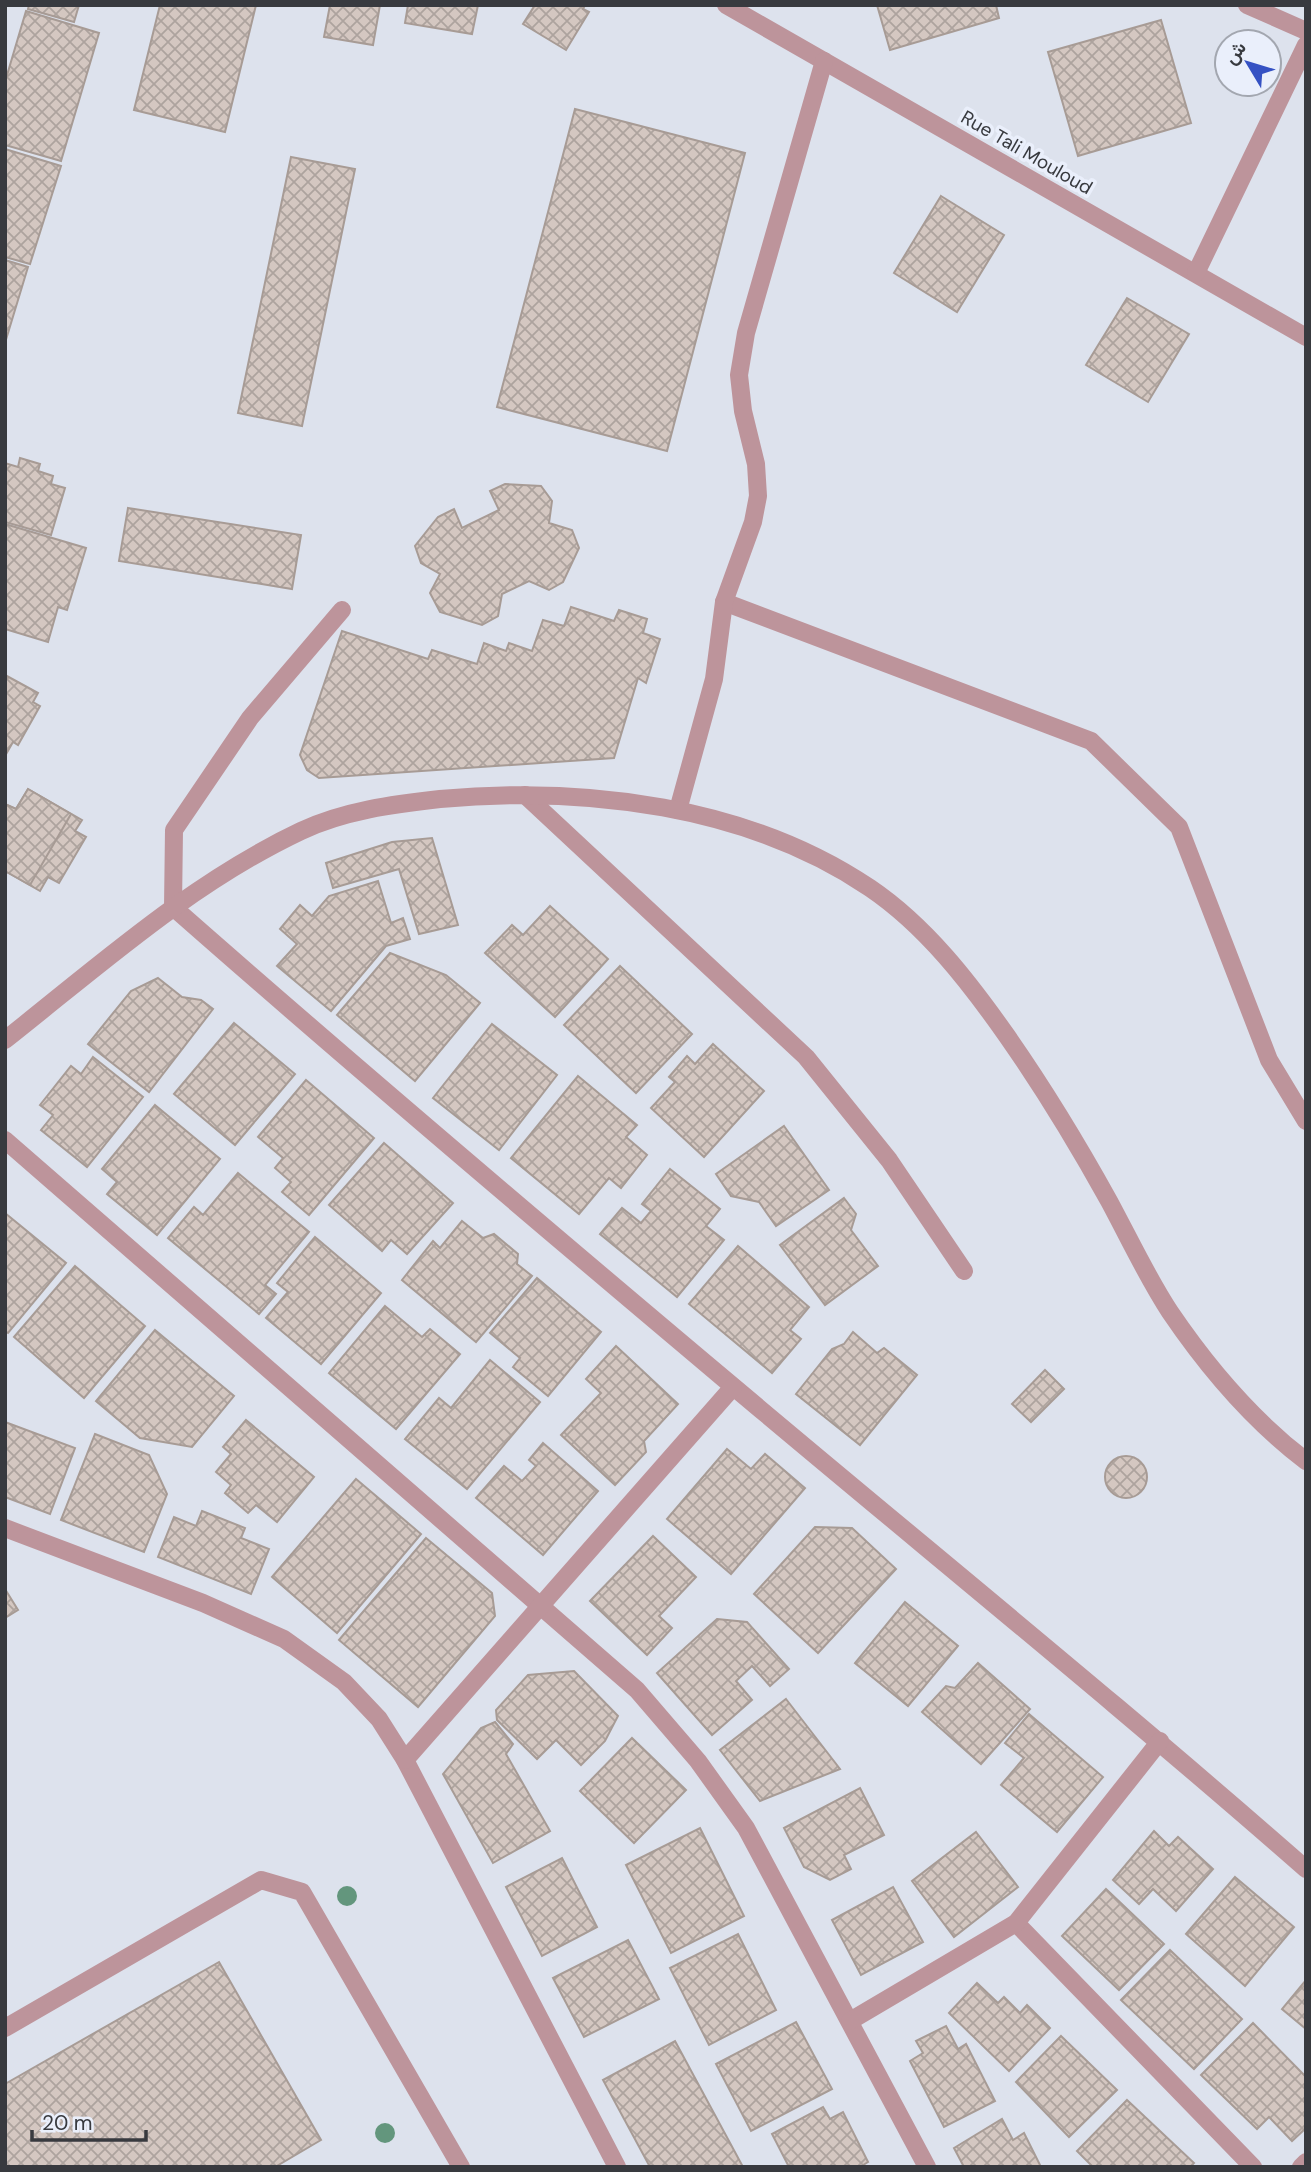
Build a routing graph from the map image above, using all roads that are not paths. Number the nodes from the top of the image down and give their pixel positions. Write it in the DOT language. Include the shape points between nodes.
graph roads {
  1 [pos="726,5"];
  2 [pos="1247,5"];
  3 [pos="1306,32"];
  4 [pos="1306,45"];
  5 [pos="824,61"];
  6 [pos="1196,273"];
  7 [pos="1306,337"];
  8 [pos="724,602"];
  9 [pos="342,610"];
  10 [pos="525,795"];
  11 [pos="678,810"];
  12 [pos="173,907"];
  13 [pos="5,1040"];
  14 [pos="1306,1121"];
  15 [pos="5,1140"];
  16 [pos="964,1271"];
  17 [pos="733,1387"];
  18 [pos="1306,1461"];
  19 [pos="5,1528"];
  20 [pos="542,1604"];
  21 [pos="1160,1741"];
  22 [pos="405,1760"];
  23 [pos="1306,1869"];
  24 [pos="1016,1923"];
  25 [pos="850,2021"];
  26 [pos="5,2028"];
  27 [pos="1306,2162"];
  28 [pos="461,2167"];
  29 [pos="617,2167"];
  30 [pos="927,2167"];
  31 [pos="1254,2167"];
  32 [pos="1301,2167"];
  1 -- 5 [label="street, Rue Tali Mouloud"];
  2 -- 3 [label="street"];
  4 -- 6 [label="street"];
  5 -- 6 [label="street, Rue Tali Mouloud"];
  5 -- 8 [label="street" via="746,333 739,375 757,464 758,496"];
  6 -- 7 [label="street, Rue Tali Mouloud"];
  8 -- 11 [label="street" via="714,679"];
  8 -- 14 [label="street" via="1091,741 1178,827 1269,1060"];
  9 -- 12 [label="street" via="250,718 174,830"];
  10 -- 11 [label="street"];
  10 -- 12 [label="street" via="408,802 305,829 238,864"];
  10 -- 16 [label="street" via="806,1057 889,1160"];
  11 -- 18 [label="street" via="780,842 835,868 871,889 960,971 1055,1107 1168,1309 1246,1408"];
  12 -- 13 [label="street"];
  12 -- 17 [label="street"];
  15 -- 20 [label="street"];
  17 -- 20 [label="street"];
  17 -- 21 [label="street"];
  19 -- 22 [label="street" via="284,1639 344,1682 379,1718"];
  20 -- 22 [label="street"];
  20 -- 25 [label="street" via="637,1690 698,1762 746,1828"];
  21 -- 23 [label="street"];
  21 -- 24 [label="street"];
  22 -- 29 [label="street"];
  24 -- 25 [label="street"];
  24 -- 31 [label="street"];
  25 -- 30 [label="street"];
  26 -- 28 [label="street" via="261,1880 302,1892"];
  27 -- 32 [label="street"];
}
